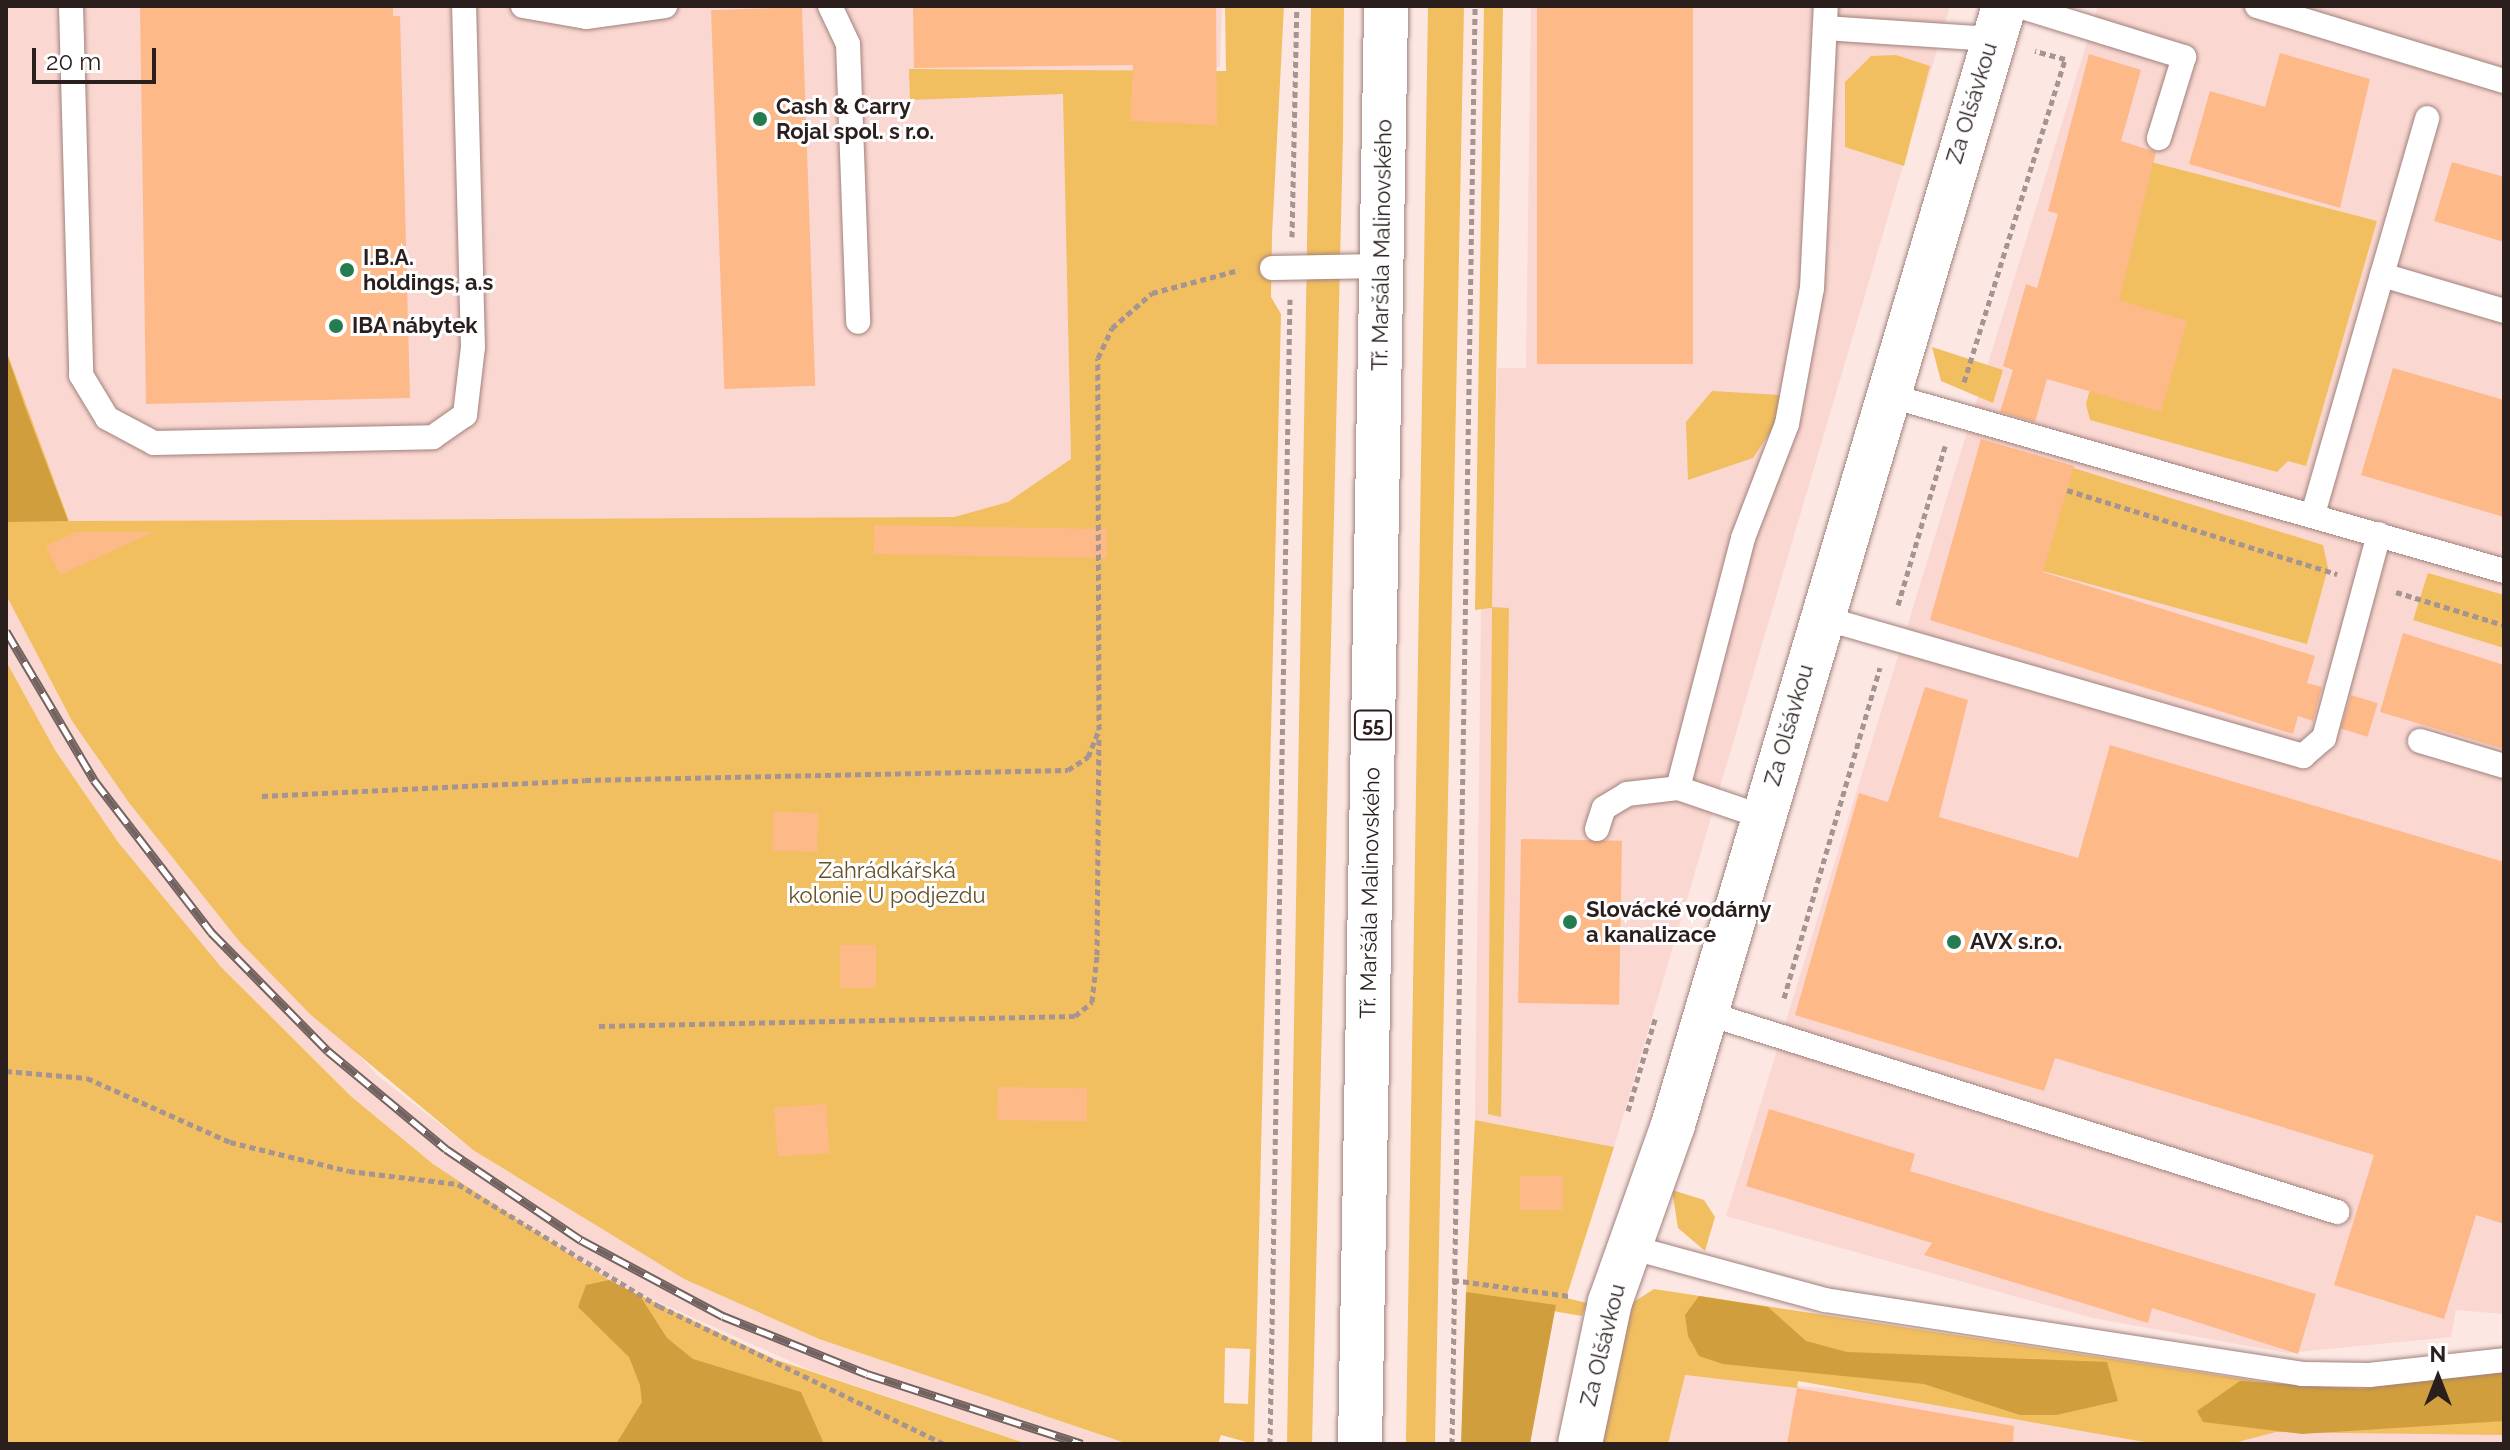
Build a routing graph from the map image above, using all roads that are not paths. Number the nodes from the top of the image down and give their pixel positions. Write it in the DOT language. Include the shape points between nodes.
graph roads {
  1 [pos="71,6"];
  2 [pos="464,6"];
  3 [pos="523,6"];
  4 [pos="665,6"];
  5 [pos="830,6"];
  6 [pos="1386,6"];
  7 [pos="2019,6"];
  8 [pos="2257,6"];
  9 [pos="1826,17"];
  10 [pos="1998,23"];
  11 [pos="2504,81"];
  12 [pos="2427,118"];
  13 [pos="2159,138"];
  14 [pos="1381,266"];
  15 [pos="1281,268"];
  16 [pos="2382,275"];
  17 [pos="2504,311"];
  18 [pos="858,322"];
  19 [pos="1884,394"];
  20 [pos="2313,514"];
  21 [pos="2379,534"];
  22 [pos="2504,571"];
  23 [pos="1820,617"];
  24 [pos="2420,741"];
  25 [pos="2504,766"];
  26 [pos="1678,788"];
  27 [pos="1763,817"];
  28 [pos="1597,829"];
  29 [pos="1706,1013"];
  30 [pos="2337,1212"];
  31 [pos="1630,1247"];
  32 [pos="2504,1360"];
  33 [pos="1360,1444"];
  34 [pos="1580,1444"];
  1 -- 2 [label="lane" via="81,375 107,418 154,443 433,437 465,415 473,347"];
  3 -- 4 [label="lane" via="586,17"];
  5 -- 18 [label="lane" via="848,44"];
  6 -- 14 [label="street, Tř. Maršála Malinovského / 55"];
  7 -- 13 [label="lane" via="2184,57"];
  8 -- 11 [label="lane"];
  9 -- 10 [label="lane"];
  9 -- 26 [label="lane" via="1812,288 1787,424 1743,538"];
  10 -- 19 [label="street, Za Olšávkou"];
  12 -- 16 [label="lane"];
  14 -- 15 [label="lane"];
  14 -- 33 [label="street, Tř. Maršála Malinovského / 55"];
  16 -- 17 [label="lane"];
  16 -- 20 [label="lane"];
  19 -- 20 [label="lane"];
  19 -- 23 [label="street, Za Olšávkou"];
  20 -- 21 [label="lane"];
  21 -- 22 [label="lane"];
  21 -- 23 [label="lane" via="2321,745 2292,758"];
  23 -- 27 [label="street, Za Olšávkou"];
  24 -- 25 [label="lane"];
  26 -- 27 [label="lane"];
  26 -- 28 [label="lane" via="1627,794 1604,808"];
  27 -- 29 [label="street, Za Olšávkou"];
  29 -- 30 [label="lane"];
  29 -- 31 [label="street, Za Olšávkou"];
  31 -- 32 [label="lane" via="1825,1300 2302,1374 2369,1375"];
  31 -- 34 [label="street, Za Olšávkou" via="1610,1302"];
}
